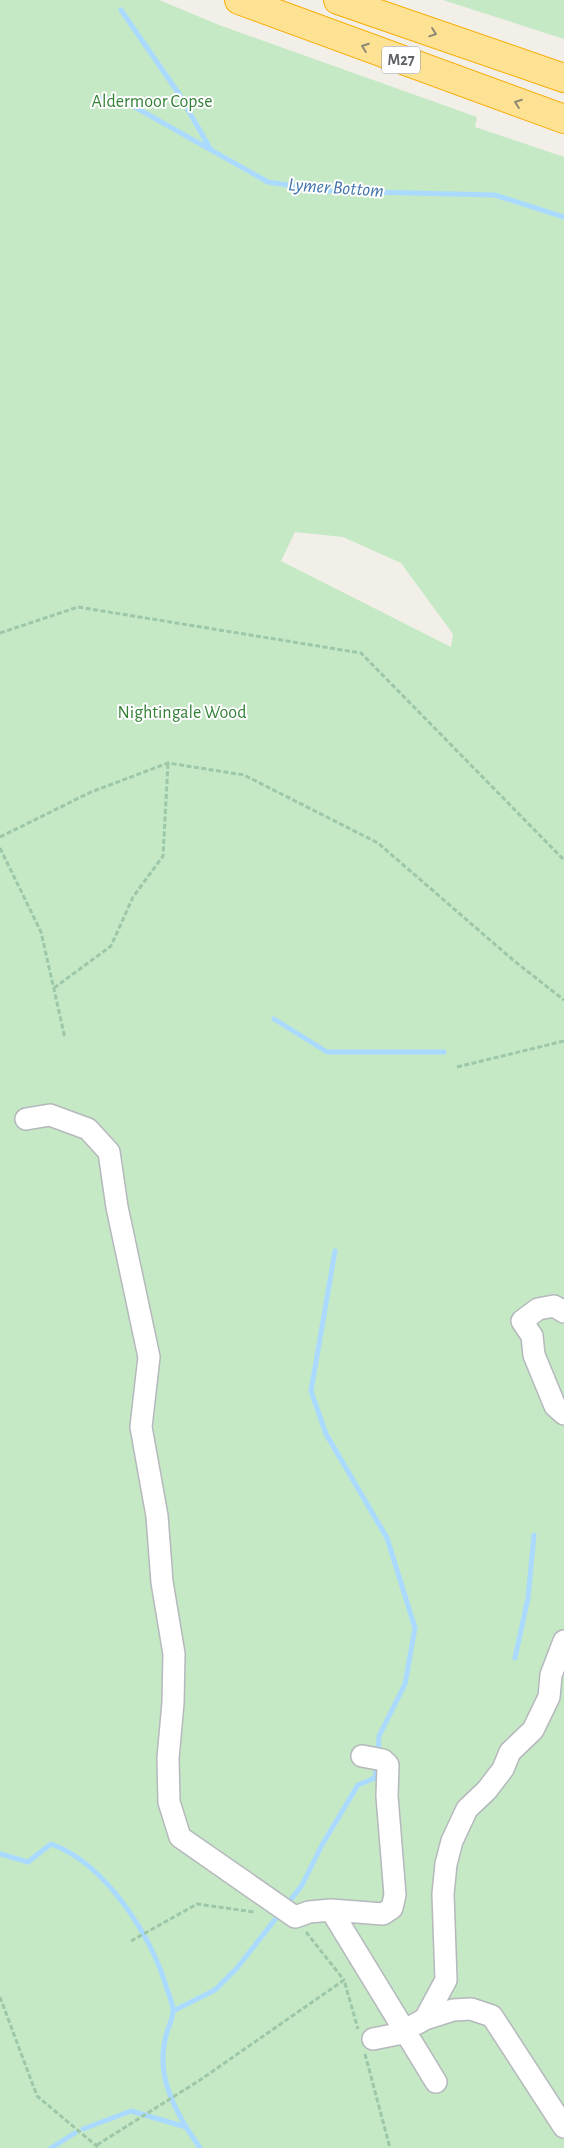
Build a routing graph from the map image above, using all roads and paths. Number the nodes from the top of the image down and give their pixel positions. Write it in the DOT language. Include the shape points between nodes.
graph roads {
  1 [pos="239,0"];
  2 [pos="338,0"];
  3 [pos="564,78"];
  4 [pos="564,119"];
  5 [pos="0,633"];
  6 [pos="168,763"];
  7 [pos="0,837"];
  8 [pos="0,848"];
  9 [pos="564,860"];
  10 [pos="54,988"];
  11 [pos="564,1000"];
  12 [pos="65,1038"];
  13 [pos="564,1041"];
  14 [pos="457,1067"];
  15 [pos="26,1119"];
  16 [pos="564,1312"];
  17 [pos="564,1414"];
  18 [pos="564,1641"];
  19 [pos="372,1758"];
  20 [pos="268,1908"];
  21 [pos="331,1910"];
  22 [pos="293,1916"];
  23 [pos="131,1941"];
  24 [pos="344,1980"];
  25 [pos="0,1996"];
  26 [pos="424,2019"];
  27 [pos="404,2030"];
  28 [pos="365,2040"];
  29 [pos="436,2082"];
  30 [pos="564,2127"];
  31 [pos="98,2146"];
  32 [pos="390,2148"];
  4 -- 1 [label="highway, M27, one-way"];
  2 -- 3 [label="highway, M27, one-way"];
  5 -- 9 [label="path" via="78,607 361,654"];
  6 -- 7 [label="path" via="91,792"];
  6 -- 10 [label="path" via="162,856 133,897 112,946"];
  6 -- 11 [label="path" via="244,775 378,843"];
  8 -- 10 [label="path" via="41,932"];
  10 -- 12 [label="path"];
  13 -- 14 [label="path"];
  15 -- 20 [label="lane" via="50,1115 88,1128 109,1152 117,1207 149,1357 141,1427 157,1516 162,1582 174,1654 169,1802 180,1837"];
  16 -- 17 [label="lane" via="554,1306 538,1309 522,1321 532,1336 534,1355 554,1406"];
  18 -- 26 [label="lane" via="551,1675 549,1697 533,1730 510,1752 503,1769 467,1809 452,1841 443,1894 446,1980"];
  19 -- 21 [label="lane" via="388,1766 387,1796 395,1895 392,1908 383,1914"];
  20 -- 22 [label="lane"];
  20 -- 23 [label="path" via="196,1904"];
  21 -- 22 [label="lane"];
  21 -- 27 [label="lane"];
  22 -- 24 [label="path"];
  24 -- 28 [label="path"];
  24 -- 31 [label="path"];
  25 -- 31 [label="path" via="37,2096"];
  26 -- 27 [label="lane"];
  26 -- 30 [label="lane" via="453,2010 471,2009 492,2016"];
  27 -- 28 [label="lane"];
  27 -- 29 [label="lane"];
  28 -- 32 [label="path"];
}
